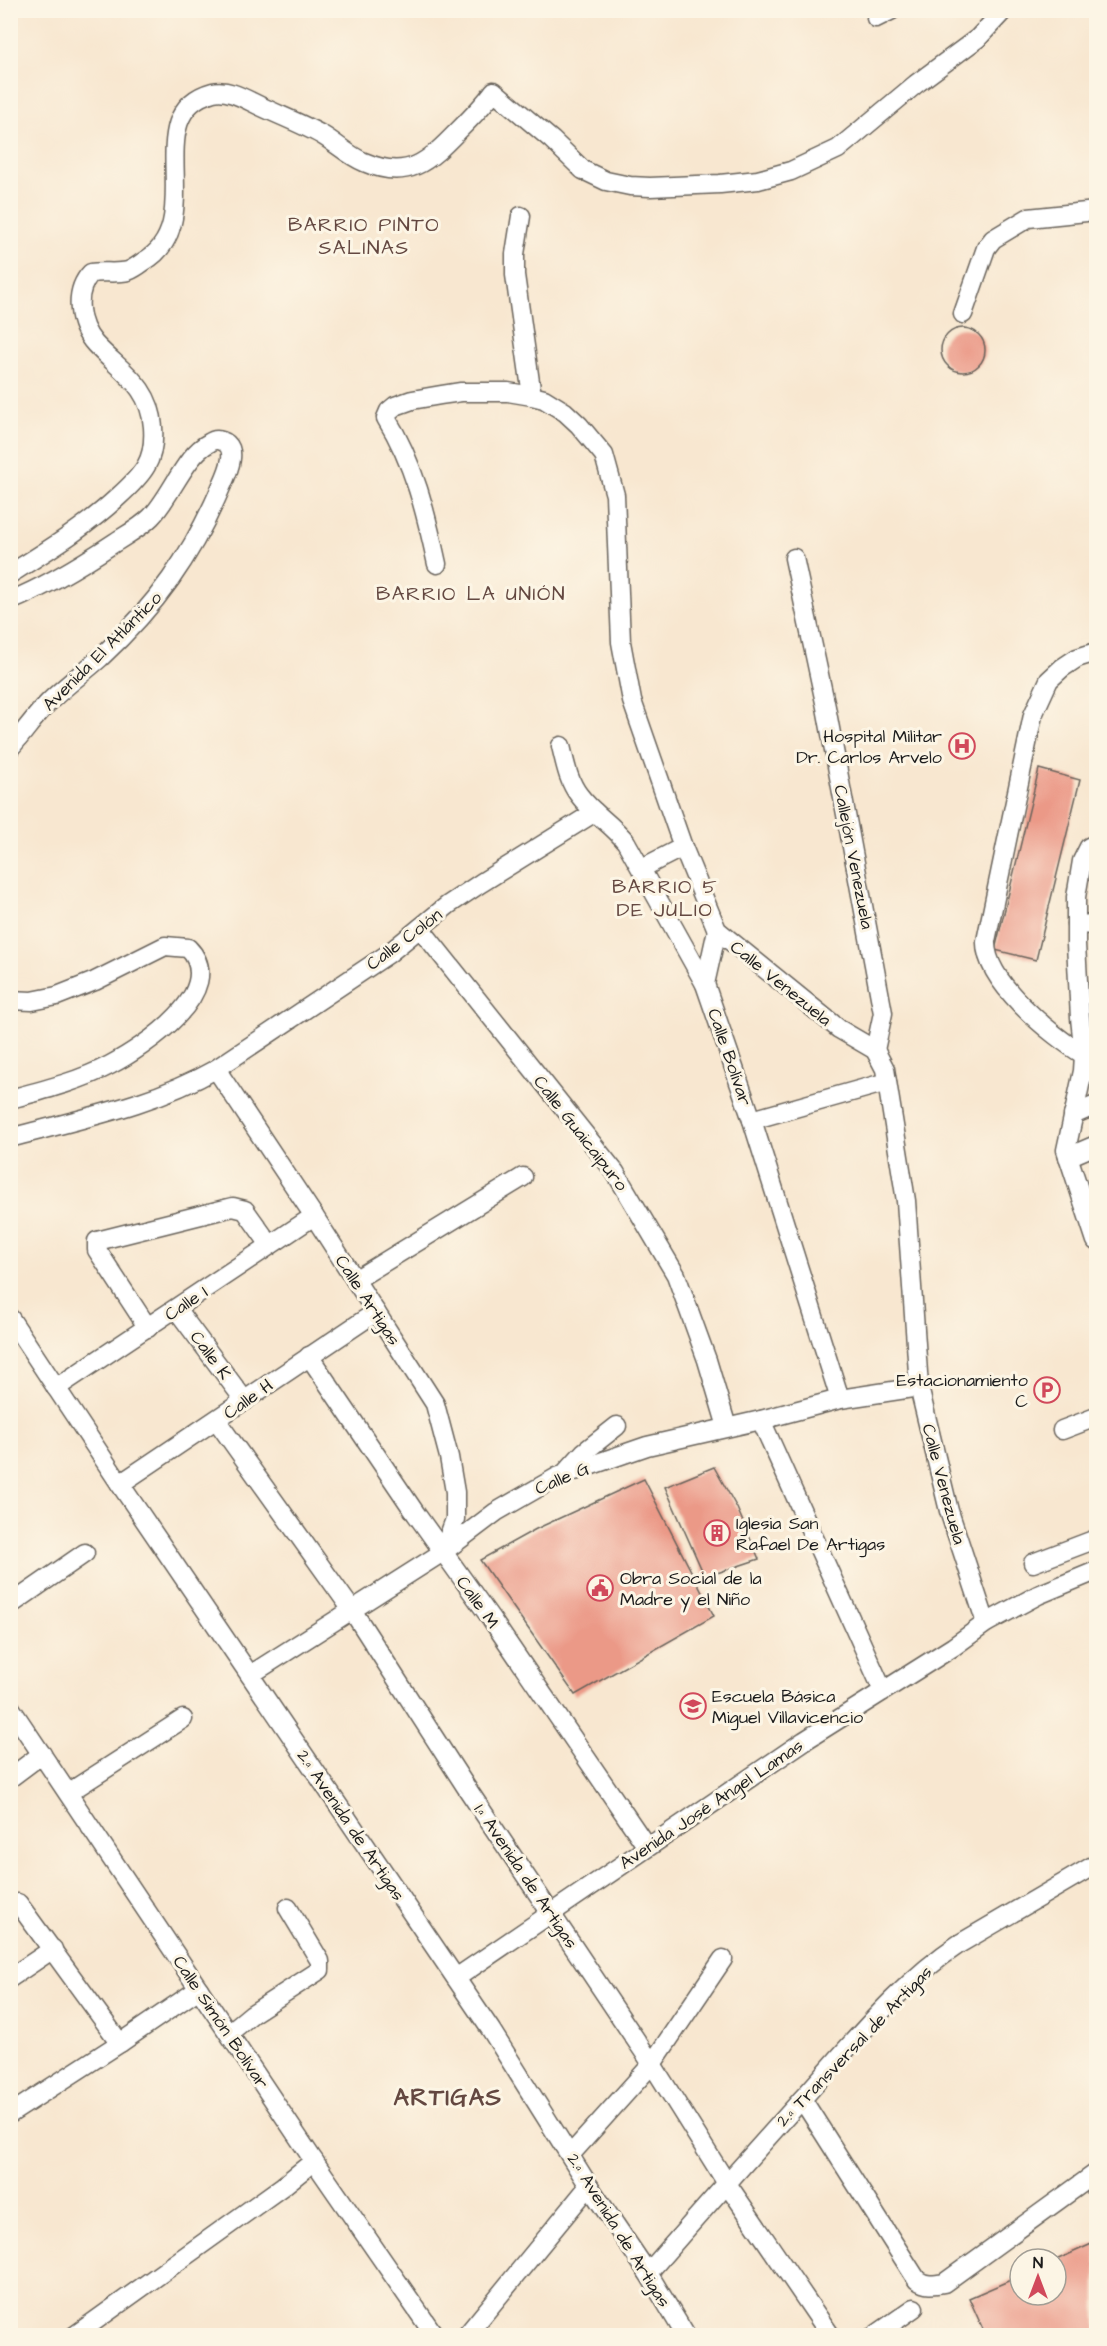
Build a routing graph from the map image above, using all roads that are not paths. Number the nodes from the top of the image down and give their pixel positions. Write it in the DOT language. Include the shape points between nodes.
graph roads {
  1 [pos="1004,10"];
  2 [pos="1096,211"];
  3 [pos="520,216"];
  4 [pos="963,314"];
  5 [pos="532,396"];
  6 [pos="794,558"];
  7 [pos="437,564"];
  8 [pos="10,574"];
  9 [pos="10,601"];
  10 [pos="1096,652"];
  11 [pos="561,746"];
  12 [pos="10,748"];
  13 [pos="595,812"];
  14 [pos="1096,844"];
  15 [pos="682,847"];
  16 [pos="642,868"];
  17 [pos="1087,882"];
  18 [pos="1076,924"];
  19 [pos="1096,925"];
  20 [pos="420,928"];
  21 [pos="717,930"];
  22 [pos="705,984"];
  23 [pos="10,1000"];
  24 [pos="875,1050"];
  25 [pos="1084,1055"];
  26 [pos="216,1069"];
  27 [pos="887,1082"];
  28 [pos="10,1099"];
  29 [pos="1096,1106"];
  30 [pos="1072,1115"];
  31 [pos="752,1120"];
  32 [pos="10,1138"];
  33 [pos="1096,1145"];
  34 [pos="1068,1157"];
  35 [pos="524,1177"];
  36 [pos="314,1216"];
  37 [pos="1096,1241"];
  38 [pos="270,1245"];
  39 [pos="355,1280"];
  40 [pos="177,1310"];
  41 [pos="376,1312"];
  42 [pos="10,1317"];
  43 [pos="148,1328"];
  44 [pos="309,1356"];
  45 [pos="919,1387"];
  46 [pos="56,1388"];
  47 [pos="840,1399"];
  48 [pos="245,1401"];
  49 [pos="1096,1417"];
  50 [pos="217,1420"];
  51 [pos="761,1420"];
  52 [pos="617,1426"];
  53 [pos="727,1427"];
  54 [pos="1062,1430"];
  55 [pos="562,1476"];
  56 [pos="120,1484"];
  57 [pos="1096,1539"];
  58 [pos="443,1552"];
  59 [pos="85,1553"];
  60 [pos="1033,1563"];
  61 [pos="1096,1571"];
  62 [pos="10,1605"];
  63 [pos="352,1610"];
  64 [pos="986,1623"];
  65 [pos="250,1675"];
  66 [pos="883,1691"];
  67 [pos="10,1707"];
  68 [pos="183,1719"];
  69 [pos="42,1754"];
  70 [pos="10,1778"];
  71 [pos="68,1793"];
  72 [pos="647,1847"];
  73 [pos="1096,1864"];
  74 [pos="18,1903"];
  75 [pos="288,1908"];
  76 [pos="551,1913"];
  77 [pos="53,1949"];
  78 [pos="723,1959"];
  79 [pos="10,1978"];
  80 [pos="456,1978"];
  81 [pos="198,1989"];
  82 [pos="229,2032"];
  83 [pos="120,2043"];
  84 [pos="652,2064"];
  85 [pos="802,2099"];
  86 [pos="10,2114"];
  87 [pos="571,2154"];
  88 [pos="314,2161"];
  89 [pos="1096,2173"];
  90 [pos="726,2182"];
  91 [pos="589,2186"];
  92 [pos="648,2273"];
  93 [pos="914,2308"];
  94 [pos="430,2333"];
  95 [pos="74,2336"];
  96 [pos="466,2336"];
  97 [pos="686,2336"];
  98 [pos="831,2336"];
  99 [pos="873,2336"];
  1 -- 8 [label="street" via="978,38 838,149 791,171 720,184 630,186 594,177 494,91 438,152 403,170 388,170 361,161 321,134 238,96 212,92 188,107 177,124 177,196 165,242 155,255 128,271 91,273 79,301 82,321 94,342 142,390 152,412 154,443 146,465 99,514"];
  2 -- 4 [label="street" via="1028,218 993,239 986,248"];
  3 -- 5 [label="street" via="515,275"];
  5 -- 7 [label="street, Calle Venezuela" via="461,392 412,400 389,411 386,418 420,492"];
  5 -- 15 [label="street, Calle Venezuela" via="565,412 604,455 615,495 621,642 632,701"];
  6 -- 24 [label="street, Callejón Venezuela" via="883,1013"];
  9 -- 12 [label="street, Avenida El Atlántico" via="80,566 150,518 199,449 210,441 225,442 231,460 228,472 206,523 160,596 100,658 49,702"];
  10 -- 25 [label="street" via="1077,658 1049,680 1033,715 985,950 988,961 1011,993 1061,1042"];
  11 -- 13 [label="street, Calle Bolívar" via="571,781"];
  13 -- 16 [label="street, Calle Bolívar" via="615,828"];
  13 -- 20 [label="street, Calle Colón" via="481,883"];
  14 -- 17 [label="street" via="1089,847 1082,861"];
  15 -- 16 [label="street"];
  15 -- 21 [label="street, Calle Venezuela"];
  16 -- 22 [label="street, Calle Bolívar"];
  17 -- 18 [label="street"];
  18 -- 19 [label="street"];
  18 -- 25 [label="street"];
  20 -- 26 [label="street, Calle Colón" via="388,954"];
  20 -- 53 [label="street, Calle Guaicaipuro" via="615,1172 676,1275"];
  21 -- 22 [label="street"];
  21 -- 24 [label="street, Calle Venezuela" via="839,1029"];
  22 -- 31 [label="street, Calle Bolívar"];
  23 -- 28 [label="street" via="57,996 165,946 188,948 199,973 192,998 149,1040 110,1065"];
  24 -- 27 [label="street, Calle Venezuela"];
  25 -- 30 [label="street"];
  26 -- 32 [label="street, Calle Colón" via="190,1084 121,1108"];
  26 -- 36 [label="street, Calle Artigas"];
  27 -- 31 [label="street"];
  27 -- 45 [label="street, Calle Venezuela" via="906,1201"];
  29 -- 30 [label="street"];
  30 -- 34 [label="street"];
  31 -- 47 [label="street, Calle Bolívar"];
  33 -- 34 [label="street"];
  34 -- 37 [label="street"];
  35 -- 39 [label="street"];
  36 -- 38 [label="street, Calle I"];
  36 -- 39 [label="street, Calle Artigas"];
  38 -- 40 [label="street, Calle I"];
  38 -- 43 [label="street" via="240,1207 97,1240 96,1246"];
  39 -- 41 [label="street, Calle Artigas"];
  40 -- 43 [label="street, Calle I"];
  40 -- 48 [label="street, Calle K"];
  41 -- 44 [label="street, Calle H"];
  41 -- 58 [label="street, Calle Artigas" via="435,1404 443,1430 455,1501 455,1519"];
  42 -- 46 [label="street, 2.ª Avenida de Artigas"];
  43 -- 46 [label="street, Calle I"];
  44 -- 48 [label="street, Calle H"];
  44 -- 58 [label="street, Calle M"];
  45 -- 47 [label="street, Calle G"];
  45 -- 64 [label="street, Calle Venezuela" via="950,1511"];
  46 -- 56 [label="street, 2.ª Avenida de Artigas"];
  47 -- 51 [label="street, Calle G"];
  48 -- 50 [label="street, Calle H"];
  49 -- 54 [label="street"];
  50 -- 56 [label="street, Calle H"];
  50 -- 63 [label="street, 1.ª Avenida de Artigas"];
  51 -- 53 [label="street, Calle G"];
  51 -- 66 [label="street"];
  52 -- 55 [label="street"];
  53 -- 55 [label="street, Calle G" via="647,1446"];
  55 -- 58 [label="street, Calle G" via="496,1512"];
  56 -- 65 [label="street, 2.ª Avenida de Artigas"];
  57 -- 60 [label="street"];
  58 -- 63 [label="street, Calle G"];
  58 -- 72 [label="street, Calle M"];
  59 -- 62 [label="street"];
  61 -- 64 [label="street, Avenida José Angel Lamas" via="1038,1595"];
  63 -- 65 [label="street, Calle G"];
  63 -- 76 [label="street, 1.ª Avenida de Artigas"];
  64 -- 66 [label="street, Avenida José Angel Lamas"];
  65 -- 80 [label="street, 2.ª Avenida de Artigas"];
  66 -- 72 [label="street, Avenida José Angel Lamas"];
  67 -- 69 [label="street, Calle Simón Bolívar"];
  68 -- 71 [label="street"];
  69 -- 70 [label="street"];
  69 -- 71 [label="street, Calle Simón Bolívar"];
  71 -- 81 [label="street, Calle Simón Bolívar"];
  72 -- 76 [label="street, Avenida José Angel Lamas"];
  73 -- 85 [label="street, 2.ª Transversal de Artigas" via="939,1958 860,2035"];
  74 -- 77 [label="street"];
  75 -- 82 [label="street" via="320,1961 320,1970"];
  76 -- 80 [label="street, Avenida José Angel Lamas"];
  76 -- 84 [label="street, 1.ª Avenida de Artigas"];
  77 -- 79 [label="street"];
  77 -- 83 [label="street"];
  78 -- 84 [label="street"];
  80 -- 87 [label="street, 2.ª Avenida de Artigas"];
  81 -- 82 [label="street, Calle Simón Bolívar"];
  81 -- 83 [label="street"];
  82 -- 88 [label="street, Calle Simón Bolívar"];
  83 -- 86 [label="street"];
  84 -- 87 [label="street"];
  84 -- 90 [label="street, 1.ª Avenida de Artigas"];
  85 -- 89 [label="street" via="923,2284 944,2283"];
  85 -- 90 [label="street, 2.ª Transversal de Artigas"];
  87 -- 91 [label="street, 2.ª Avenida de Artigas"];
  88 -- 94 [label="street, Calle Simón Bolívar"];
  88 -- 95 [label="street"];
  90 -- 92 [label="street, 2.ª Transversal de Artigas"];
  90 -- 98 [label="street, 1.ª Avenida de Artigas"];
  91 -- 92 [label="street, 2.ª Avenida de Artigas"];
  91 -- 96 [label="street"];
  92 -- 97 [label="street, 2.ª Avenida de Artigas"];
  93 -- 99 [label="street"];
}
